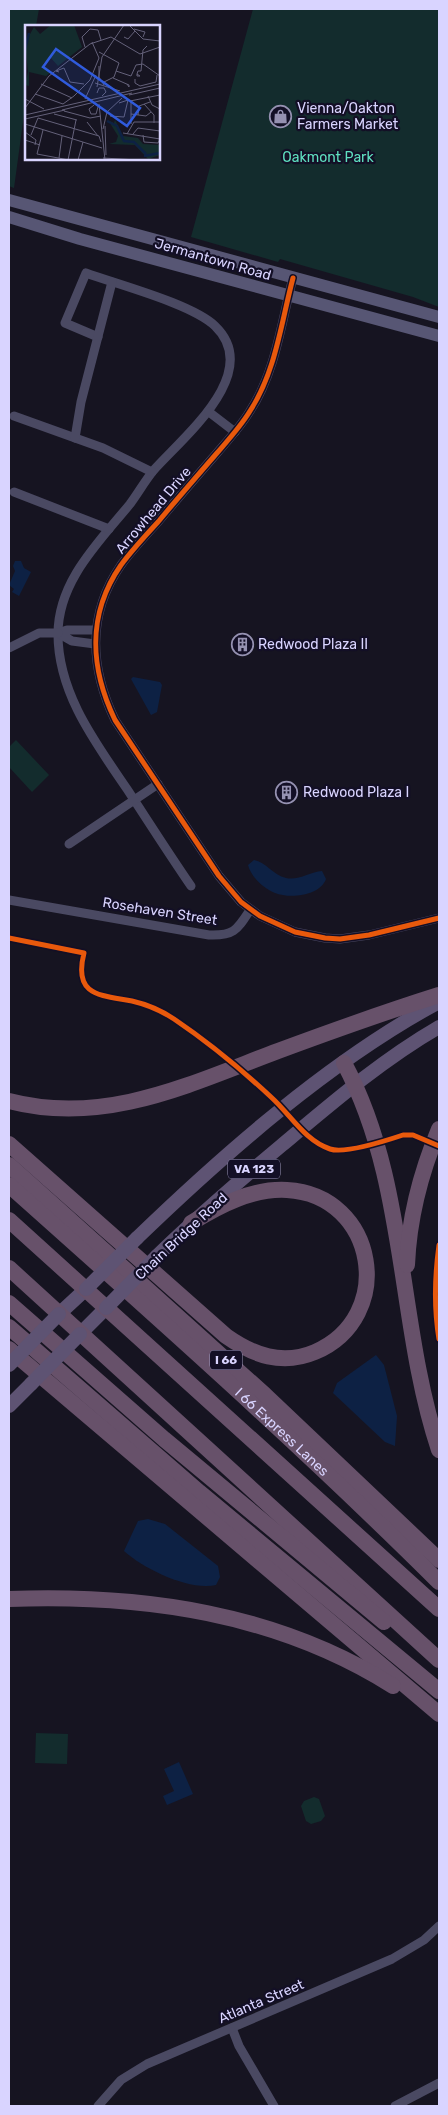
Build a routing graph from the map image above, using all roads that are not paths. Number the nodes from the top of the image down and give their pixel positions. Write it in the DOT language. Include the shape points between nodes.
graph roads {
  1 [pos="9,200"];
  2 [pos="9,217"];
  3 [pos="293,278"];
  4 [pos="112,282"];
  5 [pos="289,296"];
  6 [pos="439,317"];
  7 [pos="439,336"];
  8 [pos="98,337"];
  9 [pos="209,412"];
  10 [pos="14,416"];
  11 [pos="235,432"];
  12 [pos="75,438"];
  13 [pos="152,472"];
  14 [pos="14,492"];
  15 [pos="109,529"];
  16 [pos="96,630"];
  17 [pos="58,633"];
  18 [pos="95,644"];
  19 [pos="9,648"];
  20 [pos="158,784"];
  21 [pos="134,800"];
  22 [pos="69,844"];
  23 [pos="191,886"];
  24 [pos="9,900"];
  25 [pos="250,910"];
  26 [pos="439,918"];
  27 [pos="439,995"];
  28 [pos="439,1002"];
  29 [pos="439,1027"];
  30 [pos="344,1063"];
  31 [pos="355,1085"];
  32 [pos="9,1101"];
  33 [pos="439,1129"];
  34 [pos="9,1144"];
  35 [pos="9,1165"];
  36 [pos="9,1186"];
  37 [pos="9,1220"];
  38 [pos="191,1222"];
  39 [pos="9,1268"];
  40 [pos="86,1289"];
  41 [pos="406,1297"];
  42 [pos="9,1303"];
  43 [pos="106,1308"];
  44 [pos="59,1314"];
  45 [pos="9,1327"];
  46 [pos="86,1339"];
  47 [pos="9,1349"];
  48 [pos="9,1365"];
  49 [pos="9,1406"];
  50 [pos="439,1450"];
  51 [pos="439,1560"];
  52 [pos="439,1582"];
  53 [pos="9,1599"];
  54 [pos="439,1609"];
  55 [pos="439,1660"];
  56 [pos="439,1668"];
  57 [pos="439,1691"];
  58 [pos="439,1716"];
  59 [pos="439,1926"];
  60 [pos="232,2028"];
  61 [pos="439,2083"];
  62 [pos="98,2106"];
  63 [pos="274,2106"];
  64 [pos="395,2106"];
  1 -- 3 [label="main road, Jermantown Road"];
  2 -- 5 [label="main road, Jermantown Road"];
  3 -- 5 [label="street, Arrowhead Drive"];
  3 -- 6 [label="main road, Jermantown Road"];
  4 -- 8 [label="street"];
  4 -- 8 [label="street" via="86,273 65,323"];
  4 -- 9 [label="street" via="173,304 216,327 229,347 230,362 229,372"];
  5 -- 7 [label="main road, Jermantown Road"];
  5 -- 11 [label="street, Arrowhead Drive" via="265,384"];
  8 -- 12 [label="street"];
  9 -- 11 [label="street"];
  9 -- 13 [label="street"];
  10 -- 12 [label="street"];
  11 -- 16 [label="street, Arrowhead Drive" via="120,567 103,601"];
  12 -- 13 [label="street" via="104,448"];
  13 -- 15 [label="street"];
  14 -- 15 [label="street"];
  15 -- 17 [label="street" via="72,581 62,605"];
  16 -- 17 [label="street"];
  16 -- 18 [label="street, Arrowhead Drive"];
  17 -- 18 [label="street" via="72,641"];
  17 -- 19 [label="street" via="38,633"];
  17 -- 21 [label="street" via="62,666 78,711"];
  18 -- 20 [label="street, Arrowhead Drive" via="98,673 115,720"];
  20 -- 21 [label="street"];
  20 -- 25 [label="street, Arrowhead Drive" via="219,876"];
  21 -- 22 [label="street"];
  21 -- 23 [label="street"];
  24 -- 25 [label="street, Rosehaven Street" via="216,935 230,934 237,929"];
  25 -- 26 [label="street" via="295,932 326,938 368,936"];
  27 -- 32 [label="highway" via="338,1028 139,1101 67,1110"];
  28 -- 30 [label="main road, Chain Bridge Road / VA 123"];
  29 -- 31 [label="main road, Chain Bridge Road / VA 123"];
  30 -- 31 [label="highway"];
  30 -- 40 [label="main road, Chain Bridge Road / VA 123, bridge" via="223,1159"];
  31 -- 38 [label="main road, Chain Bridge Road / VA 123"];
  31 -- 41 [label="highway" via="373,1135 391,1207"];
  33 -- 41 [label="highway" via="425,1164 414,1206 407,1251"];
  34 -- 38 [label="highway" via="241,1346 273,1358 303,1356 334,1341 358,1313 365,1292 367,1262 349,1221 327,1201 299,1191 272,1190 229,1202"];
  35 -- 51 [label="highway, I 66" via="258,1389"];
  36 -- 52 [label="highway, I 66 Express Lanes" via="213,1367"];
  37 -- 40 [label="highway"];
  38 -- 43 [label="main road, Chain Bridge Road / VA 123, bridge"];
  39 -- 44 [label="highway"];
  40 -- 43 [label="highway"];
  40 -- 44 [label="main road, Chain Bridge Road / VA 123"];
  41 -- 50 [label="highway" via="419,1370"];
  42 -- 56 [label="highway" via="192,1463"];
  43 -- 46 [label="main road, Chain Bridge Road / VA 123"];
  43 -- 54 [label="highway"];
  44 -- 46 [label="highway"];
  44 -- 48 [label="main road, Chain Bridge Road / VA 123, bridge"];
  45 -- 57 [label="highway" via="144,1445"];
  46 -- 49 [label="main road, Chain Bridge Road / VA 123, bridge"];
  46 -- 55 [label="highway"];
  47 -- 58 [label="highway"];
  53 -- 58 [label="highway" via="139,1601 230,1618 332,1653 374,1674"];
  59 -- 60 [label="street, Atlanta Street" via="424,1940 392,1959"];
  60 -- 62 [label="street, Atlanta Street" via="133,2072"];
  60 -- 63 [label="street"];
  61 -- 64 [label="street"];
}
